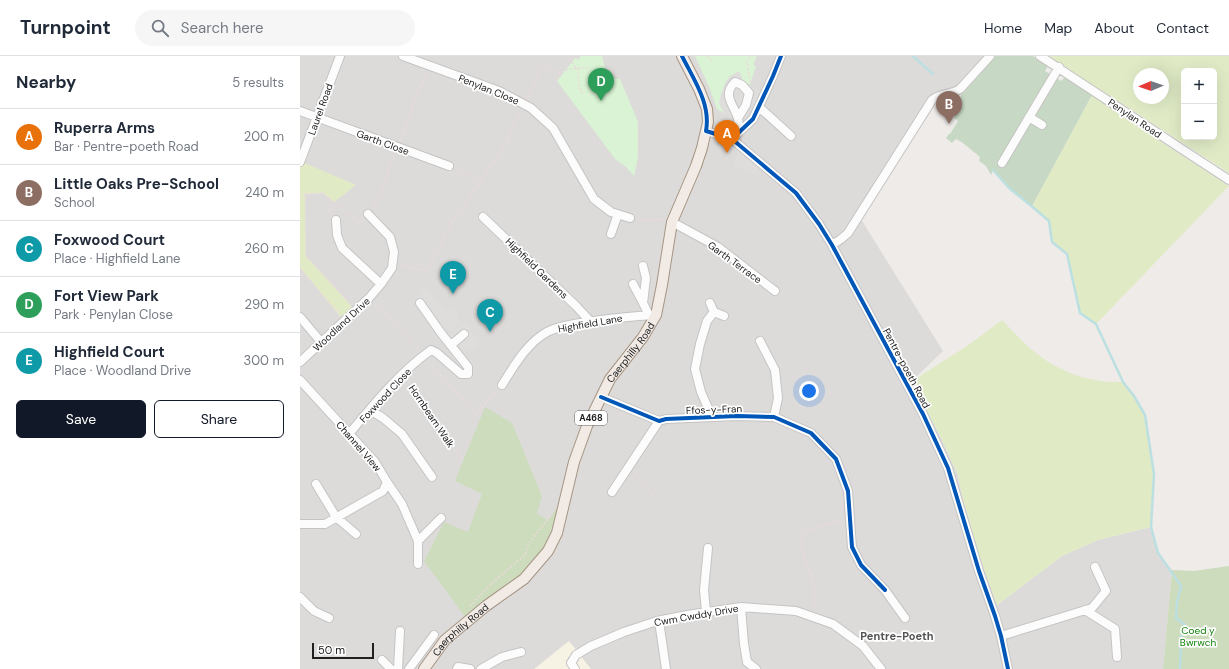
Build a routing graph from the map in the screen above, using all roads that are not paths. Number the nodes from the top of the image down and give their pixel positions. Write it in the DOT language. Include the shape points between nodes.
graph roads {
  1 [pos="340,56"];
  2 [pos="403,56"];
  3 [pos="682,56"];
  4 [pos="781,56"];
  5 [pos="990,56"];
  6 [pos="1040,56"];
  7 [pos="1059,67"];
  8 [pos="759,107"];
  9 [pos="300,111"];
  10 [pos="1029,117"];
  11 [pos="317,118"];
  12 [pos="738,118"];
  13 [pos="1042,125"];
  14 [pos="706,131"];
  15 [pos="739,132"];
  16 [pos="791,136"];
  17 [pos="732,139"];
  18 [pos="300,162"];
  19 [pos="1002,163"];
  20 [pos="449,166"];
  21 [pos="1229,180"];
  22 [pos="368,214"];
  23 [pos="618,214"];
  24 [pos="483,217"];
  25 [pos="630,218"];
  26 [pos="336,220"];
  27 [pos="668,221"];
  28 [pos="611,234"];
  29 [pos="832,245"];
  30 [pos="643,266"];
  31 [pos="382,284"];
  32 [pos="633,284"];
  33 [pos="775,291"];
  34 [pos="420,302"];
  35 [pos="643,303"];
  36 [pos="710,303"];
  37 [pos="714,312"];
  38 [pos="652,315"];
  39 [pos="724,316"];
  40 [pos="300,317"];
  41 [pos="590,321"];
  42 [pos="464,334"];
  43 [pos="760,341"];
  44 [pos="321,342"];
  45 [pos="450,345"];
  46 [pos="300,362"];
  47 [pos="300,380"];
  48 [pos="502,385"];
  49 [pos="601,397"];
  50 [pos="370,410"];
  51 [pos="712,417"];
  52 [pos="774,417"];
  53 [pos="659,421"];
  54 [pos="349,434"];
  55 [pos="432,477"];
  56 [pos="387,482"];
  57 [pos="316,484"];
  58 [pos="612,492"];
  59 [pos="336,517"];
  60 [pos="441,518"];
  61 [pos="300,524"];
  62 [pos="356,534"];
  63 [pos="418,541"];
  64 [pos="708,548"];
  65 [pos="418,564"];
  66 [pos="1095,567"];
  67 [pos="300,597"];
  68 [pos="741,606"];
  69 [pos="1089,609"];
  70 [pos="706,612"];
  71 [pos="329,618"];
  72 [pos="905,618"];
  73 [pos="659,620"];
  74 [pos="400,632"];
  75 [pos="434,635"];
  76 [pos="1001,636"];
  77 [pos="521,652"];
  78 [pos="1117,657"];
  79 [pos="382,660"];
  80 [pos="391,669"];
  81 [pos="398,669"];
  82 [pos="409,669"];
  83 [pos="424,669"];
  84 [pos="457,669"];
  85 [pos="470,669"];
  86 [pos="481,669"];
  87 [pos="575,669"];
  88 [pos="666,669"];
  89 [pos="756,669"];
  90 [pos="881,669"];
  91 [pos="1008,669"];
  1 -- 11 [label="street, Laurel Road"];
  2 -- 23 [label="street, Penylan Close" via="499,91 531,108 553,128 594,199 610,212"];
  3 -- 14 [label="main road, Caerphilly Road / A468" via="707,109"];
  4 -- 8 [label="street"];
  5 -- 29 [label="street" via="960,90 936,96 932,100 848,233"];
  6 -- 7 [label="street, Penylan Road"];
  7 -- 10 [label="street"];
  7 -- 21 [label="street, Penylan Road"];
  8 -- 15 [label="street" via="753,119"];
  8 -- 16 [label="street"];
  9 -- 11 [label="street, Garth Close"];
  10 -- 13 [label="street"];
  10 -- 19 [label="street"];
  11 -- 18 [label="street, Laurel Road"];
  11 -- 20 [label="street, Garth Close"];
  12 -- 12 [label="street" via="729,98 730,87 735,82 742,85 749,94"];
  12 -- 15 [label="street"];
  14 -- 17 [label="street, Pentre-poeth Road"];
  14 -- 27 [label="main road, Caerphilly Road / A468" via="696,166"];
  15 -- 17 [label="street"];
  17 -- 29 [label="street, Pentre-poeth Road" via="796,193"];
  22 -- 31 [label="street, Woodland Drive" via="390,237 394,252 392,268"];
  23 -- 25 [label="street, Penylan Close"];
  23 -- 28 [label="street"];
  24 -- 41 [label="street, Highfield Gardens"];
  26 -- 31 [label="street" via="337,235 342,248"];
  27 -- 33 [label="street, Garth Terrace" via="718,248"];
  27 -- 38 [label="main road, Caerphilly Road / A468" via="662,285"];
  29 -- 76 [label="street, Pentre-poeth Road" via="923,414 948,468"];
  30 -- 35 [label="street" via="646,278"];
  31 -- 44 [label="street, Woodland Drive"];
  32 -- 35 [label="street"];
  34 -- 45 [label="street"];
  35 -- 38 [label="street"];
  36 -- 37 [label="street"];
  37 -- 39 [label="street"];
  37 -- 51 [label="street, Ffos-y-Fran" via="707,321 695,369"];
  38 -- 41 [label="street, Highfield Lane"];
  38 -- 49 [label="main road, Caerphilly Road / A468" via="643,337 610,379"];
  40 -- 44 [label="street"];
  41 -- 48 [label="street, Highfield Lane" via="547,332 528,347"];
  42 -- 45 [label="street"];
  43 -- 52 [label="street" via="775,370 778,398"];
  44 -- 46 [label="street, Woodland Drive"];
  45 -- 50 [label="street, Foxwood Close" via="468,367 468,374 461,374 431,350 422,356"];
  47 -- 54 [label="street, Channel View"];
  49 -- 53 [label="street, Ffos-y-Fran"];
  49 -- 83 [label="main road, Caerphilly Road / A468" via="574,462 557,533 548,551 524,579 445,640"];
  50 -- 54 [label="street, Foxwood Close"];
  50 -- 55 [label="street" via="402,434"];
  51 -- 52 [label="street, Ffos-y-Fran"];
  51 -- 53 [label="street, Ffos-y-Fran"];
  52 -- 72 [label="street, Ffos-y-Fran" via="811,433 836,459 848,490 852,547 861,565 885,590"];
  53 -- 58 [label="street"];
  54 -- 56 [label="street, Channel View" via="375,462"];
  56 -- 59 [label="street" via="383,491"];
  56 -- 63 [label="street, Channel View" via="402,504"];
  57 -- 59 [label="street"];
  59 -- 61 [label="street" via="325,524"];
  59 -- 62 [label="street"];
  60 -- 63 [label="street"];
  63 -- 65 [label="street"];
  64 -- 70 [label="street" via="704,590"];
  66 -- 69 [label="street" via="1106,591"];
  67 -- 71 [label="street" via="314,611"];
  68 -- 70 [label="street, Cwm Cwddy Drive"];
  68 -- 89 [label="street" via="748,662"];
  68 -- 90 [label="street, Cwm Cwddy Drive" via="796,611 833,624 863,646"];
  69 -- 76 [label="street"];
  69 -- 78 [label="street" via="1115,629"];
  70 -- 73 [label="street, Cwm Cwddy Drive"];
  73 -- 87 [label="street, Cwm Cwddy Drive" via="591,646 576,655 571,663"];
  73 -- 88 [label="street"];
  74 -- 81 [label="street"];
  75 -- 82 [label="street"];
  76 -- 91 [label="street, Pentre-poeth Road"];
  77 -- 86 [label="street" via="502,657"];
  79 -- 80 [label="street"];
  84 -- 85 [label="street"];
}
